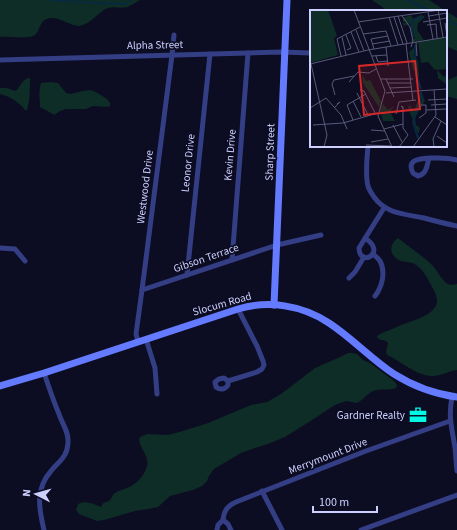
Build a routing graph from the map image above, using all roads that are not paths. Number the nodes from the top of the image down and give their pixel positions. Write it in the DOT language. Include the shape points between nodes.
graph roads {
  1 [pos="287,0"];
  2 [pos="174,35"];
  3 [pos="285,52"];
  4 [pos="248,53"];
  5 [pos="310,53"];
  6 [pos="210,54"];
  7 [pos="172,55"];
  8 [pos="0,60"];
  9 [pos="368,147"];
  10 [pos="429,158"];
  11 [pos="457,160"];
  12 [pos="384,208"];
  13 [pos="457,226"];
  14 [pos="322,235"];
  15 [pos="365,238"];
  16 [pos="277,245"];
  17 [pos="1,248"];
  18 [pos="373,254"];
  19 [pos="364,257"];
  20 [pos="232,260"];
  21 [pos="25,261"];
  22 [pos="187,275"];
  23 [pos="349,278"];
  24 [pos="142,290"];
  25 [pos="375,296"];
  26 [pos="274,304"];
  27 [pos="238,309"];
  28 [pos="146,339"];
  29 [pos="138,342"];
  30 [pos="44,373"];
  31 [pos="228,381"];
  32 [pos="0,386"];
  33 [pos="157,394"];
  34 [pos="455,397"];
  35 [pos="450,421"];
  36 [pos="457,471"];
  37 [pos="262,491"];
  38 [pos="457,495"];
  39 [pos="223,520"];
  40 [pos="44,530"];
  41 [pos="217,530"];
  42 [pos="231,530"];
  43 [pos="282,530"];
  44 [pos="361,530"];
  1 -- 3 [label="main road, Sharp Street"];
  2 -- 7 [label="street, Westwood Drive"];
  3 -- 4 [label="street, Alpha Street"];
  3 -- 5 [label="street, Alpha Street"];
  3 -- 16 [label="main road, Sharp Street"];
  4 -- 6 [label="street, Alpha Street"];
  4 -- 20 [label="street, Kevin Drive"];
  6 -- 7 [label="street, Alpha Street"];
  6 -- 22 [label="street, Leonor Drive"];
  7 -- 8 [label="street, Alpha Street"];
  7 -- 24 [label="street, Westwood Drive"];
  9 -- 12 [label="street" via="368,186 376,201"];
  10 -- 11 [label="street"];
  12 -- 13 [label="street" via="399,214"];
  12 -- 15 [label="street"];
  14 -- 16 [label="street, Gibson Terrace"];
  15 -- 18 [label="street" via="372,244"];
  15 -- 19 [label="street" via="359,249"];
  16 -- 20 [label="street, Gibson Terrace"];
  16 -- 26 [label="main road, Sharp Street"];
  17 -- 21 [label="street" via="14,249"];
  18 -- 19 [label="street"];
  18 -- 25 [label="street" via="380,262 382,271 381,285"];
  19 -- 23 [label="street" via="356,272"];
  20 -- 22 [label="street, Gibson Terrace"];
  22 -- 24 [label="street, Gibson Terrace"];
  24 -- 29 [label="street, Westwood Drive" via="136,334"];
  26 -- 27 [label="main road, Slocum Road"];
  26 -- 34 [label="main road, Slocum Road" via="289,306 318,316 401,379 424,389"];
  27 -- 28 [label="main road, Slocum Road"];
  27 -- 31 [label="street" via="264,364 257,372"];
  28 -- 29 [label="main road, Slocum Road"];
  28 -- 33 [label="street" via="155,368"];
  29 -- 30 [label="main road, Slocum Road"];
  30 -- 32 [label="main road, Slocum Road"];
  30 -- 40 [label="street" via="68,435 65,456 48,474 42,488 39,503"];
  34 -- 35 [label="street"];
  35 -- 36 [label="street"];
  35 -- 37 [label="street, Merrymount Drive"];
  37 -- 39 [label="street, Merrymount Drive" via="229,506"];
  37 -- 43 [label="street"];
  38 -- 44 [label="street"];
  39 -- 41 [label="street, Merrymount Drive"];
  39 -- 42 [label="street"];
}
